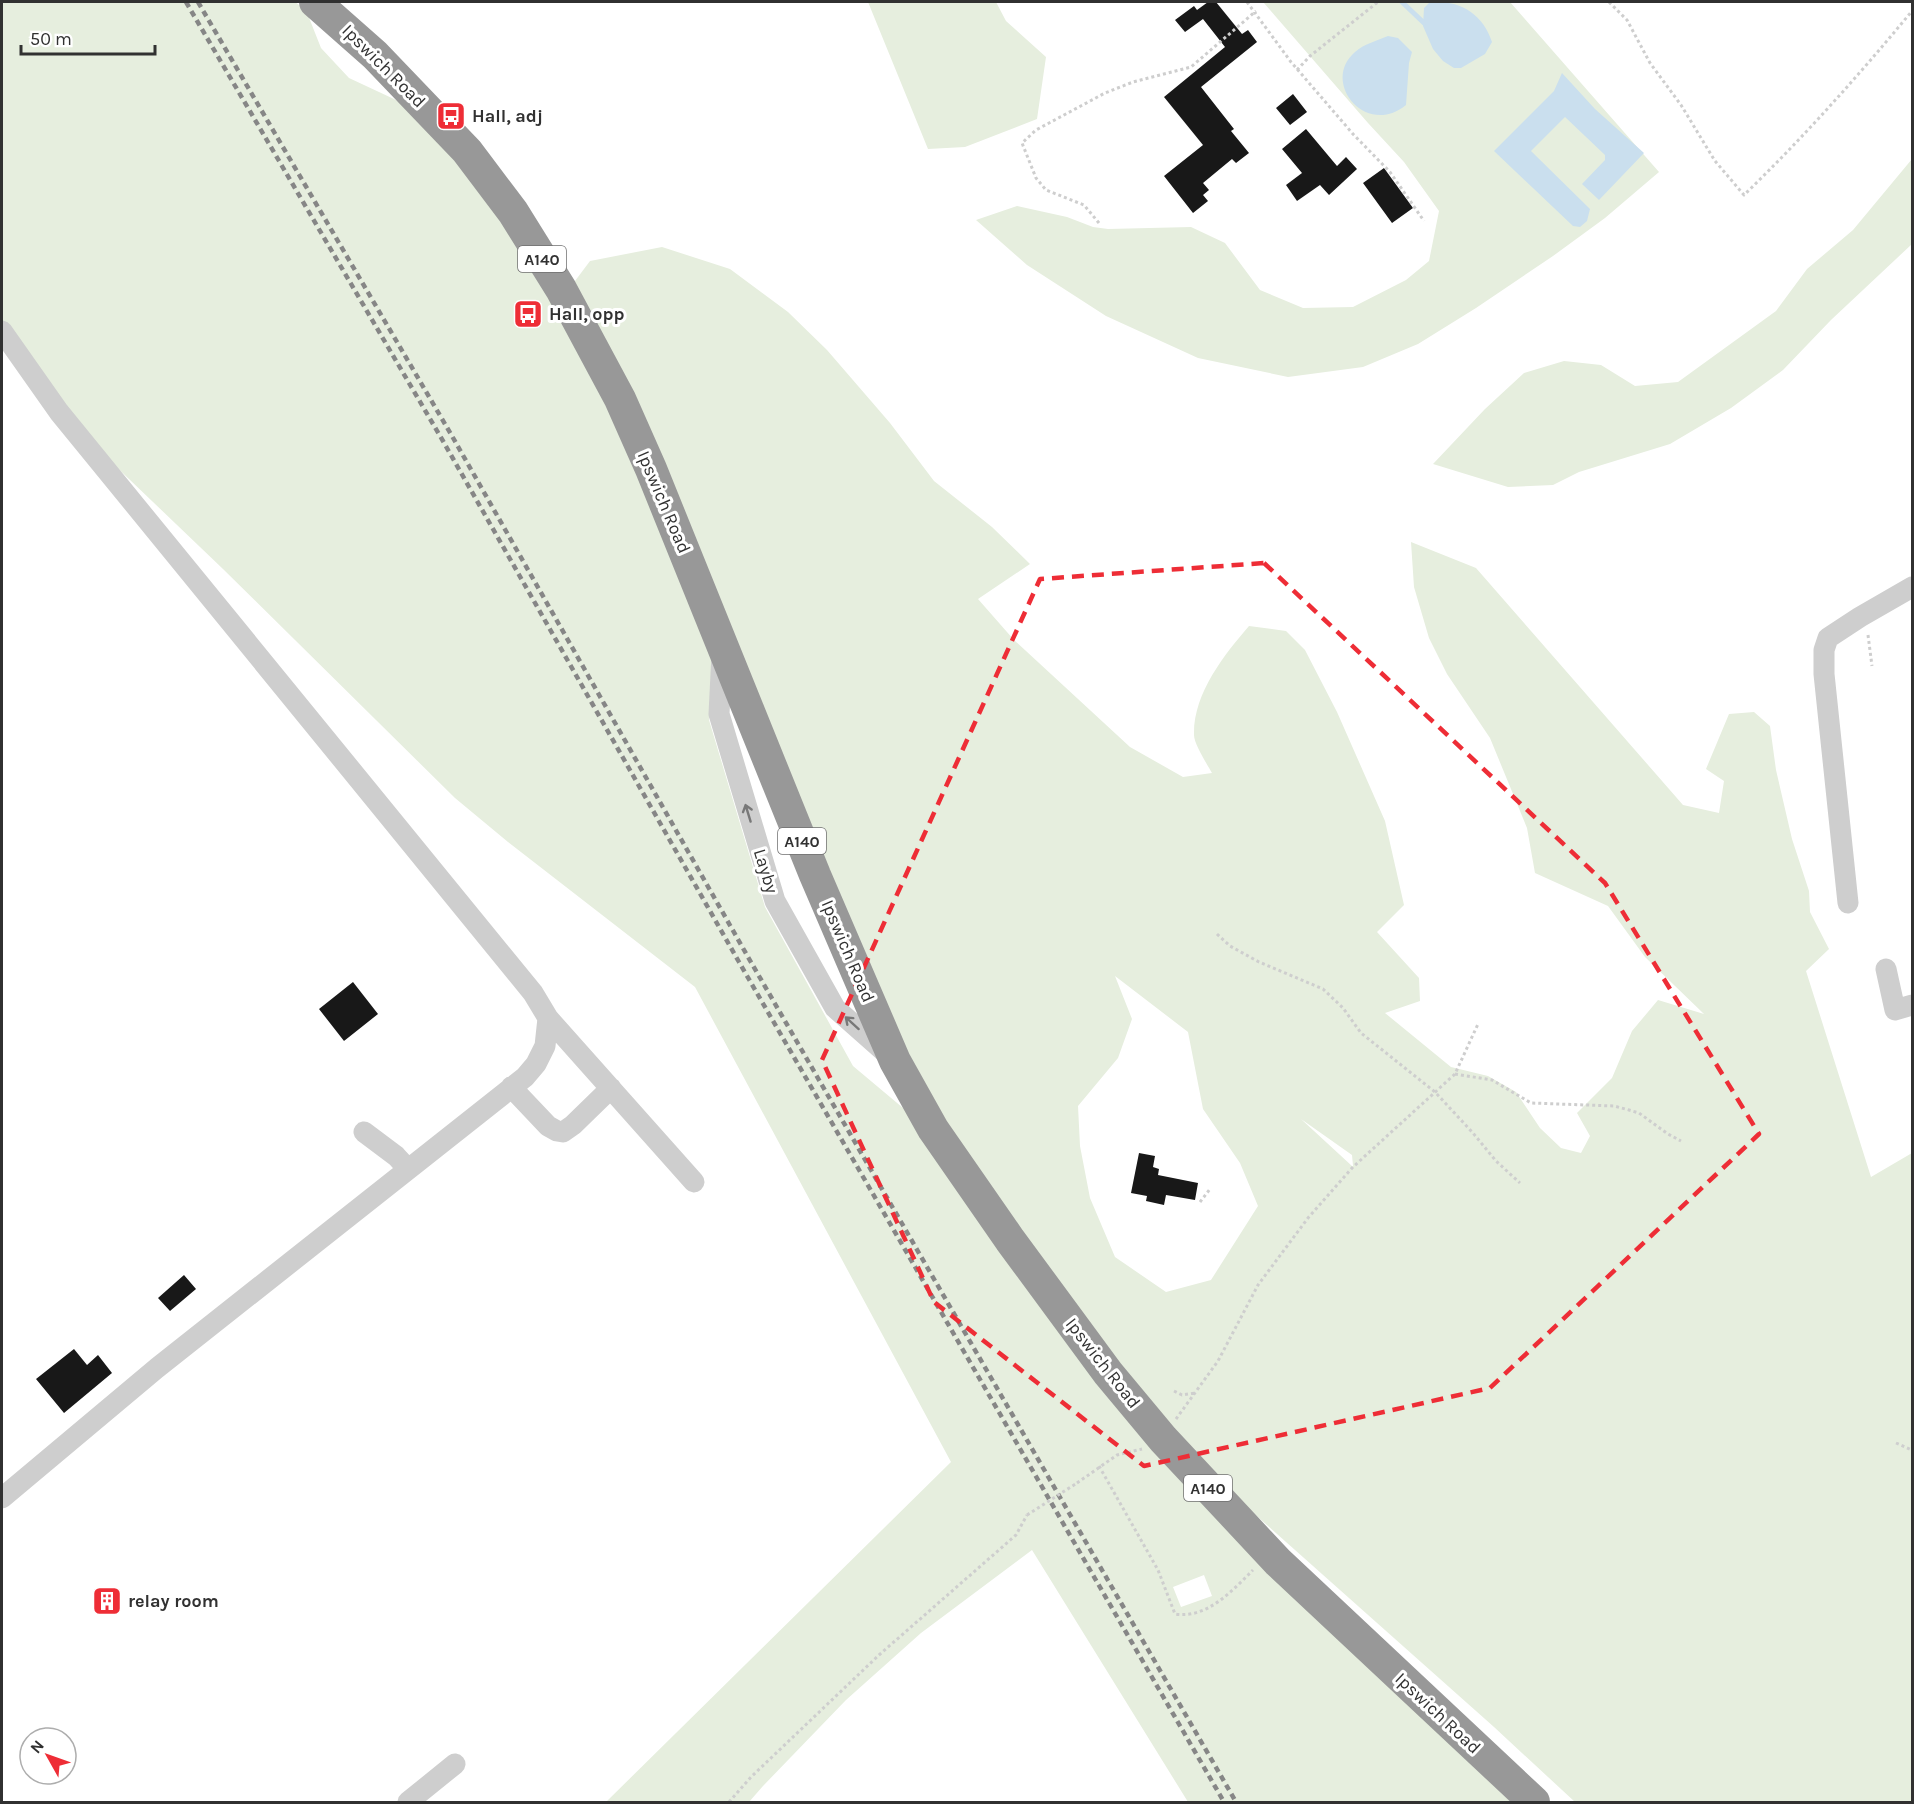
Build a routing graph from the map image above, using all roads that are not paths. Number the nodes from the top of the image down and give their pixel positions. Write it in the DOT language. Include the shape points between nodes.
graph roads {
  1 [pos="315,2"];
  2 [pos="2,331"];
  3 [pos="1912,587"];
  4 [pos="722,642"];
  5 [pos="1848,903"];
  6 [pos="1886,969"];
  7 [pos="1912,1005"];
  8 [pos="548,1018"];
  9 [pos="896,1062"];
  10 [pos="512,1088"];
  11 [pos="610,1088"];
  12 [pos="364,1132"];
  13 [pos="408,1169"];
  14 [pos="694,1182"];
  15 [pos="2,1498"];
  16 [pos="455,1764"];
  17 [pos="408,1803"];
  18 [pos="1534,1803"];
  1 -- 4 [label="highway, Ipswich Road / A140" via="375,56 467,151 513,212 561,289 620,399"];
  2 -- 8 [label="lane" via="59,412 533,993"];
  3 -- 5 [label="lane" via="1828,638 1824,650"];
  4 -- 9 [label="highway, Ipswich Road / A140" via="815,875"];
  9 -- 4 [label="lane, Layby, one-way" via="835,1008 775,901 719,714"];
  6 -- 7 [label="lane" via="1895,1010"];
  8 -- 10 [label="lane" via="545,1046 536,1064"];
  8 -- 11 [label="lane"];
  9 -- 18 [label="highway, Ipswich Road / A140" via="933,1129 1108,1373 1166,1428 1278,1562"];
  10 -- 11 [label="lane" via="548,1126 563,1132"];
  10 -- 13 [label="lane"];
  11 -- 14 [label="lane"];
  12 -- 13 [label="lane"];
  13 -- 15 [label="lane" via="157,1368"];
  16 -- 17 [label="lane"];
}
